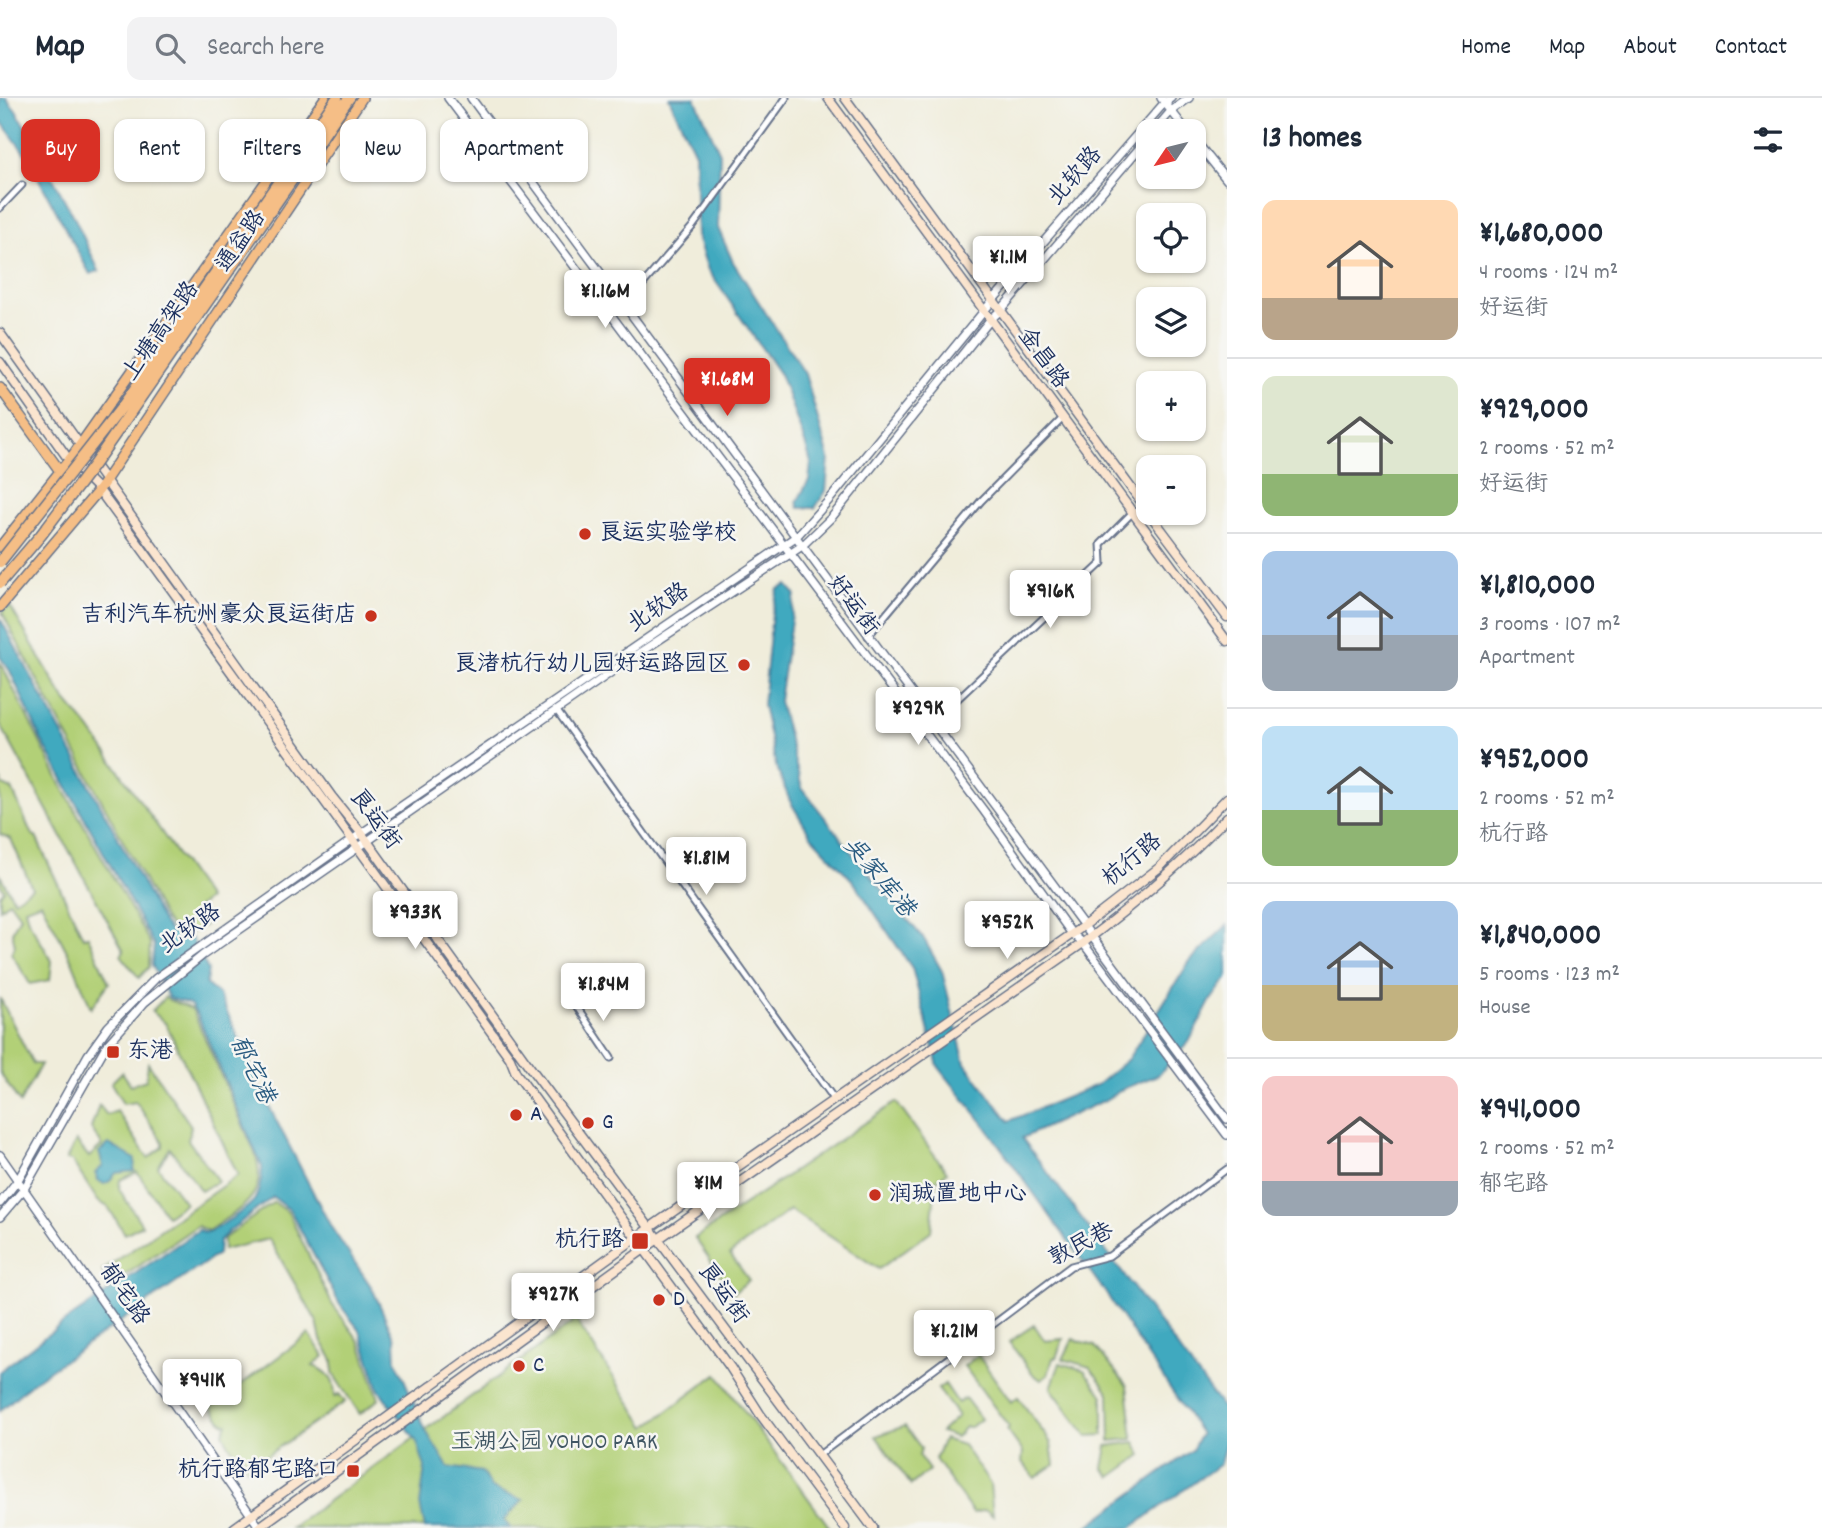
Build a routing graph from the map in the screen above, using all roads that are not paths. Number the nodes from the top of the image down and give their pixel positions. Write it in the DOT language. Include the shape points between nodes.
graph roads {
  1 [pos="325,98"];
  2 [pos="337,98"];
  3 [pos="349,98"];
  4 [pos="362,98"];
  5 [pos="448,98"];
  6 [pos="471,98"];
  7 [pos="786,98"];
  8 [pos="828,98"];
  9 [pos="845,98"];
  10 [pos="1189,98"];
  11 [pos="1166,99"];
  12 [pos="1171,111"];
  13 [pos="1164,119"];
  14 [pos="1177,119"];
  15 [pos="1136,152"];
  16 [pos="1206,154"];
  17 [pos="1227,180"];
  18 [pos="22,185"];
  19 [pos="0,208"];
  20 [pos="993,300"];
  21 [pos="625,305"];
  22 [pos="1001,310"];
  23 [pos="984,312"];
  24 [pos="990,320"];
  25 [pos="0,333"];
  26 [pos="0,362"];
  27 [pos="0,388"];
  28 [pos="1062,419"];
  29 [pos="80,445"];
  30 [pos="69,460"];
  31 [pos="60,471"];
  32 [pos="105,480"];
  33 [pos="99,490"];
  34 [pos="1136,494"];
  35 [pos="1134,511"];
  36 [pos="1159,525"];
  37 [pos="797,536"];
  38 [pos="783,545"];
  39 [pos="0,547"];
  40 [pos="802,547"];
  41 [pos="790,555"];
  42 [pos="0,562"];
  43 [pos="0,583"];
  44 [pos="0,607"];
  45 [pos="1227,617"];
  46 [pos="868,636"];
  47 [pos="1227,641"];
  48 [pos="556,711"];
  49 [pos="933,722"];
  50 [pos="1227,798"];
  51 [pos="1227,817"];
  52 [pos="362,834"];
  53 [pos="352,840"];
  54 [pos="367,842"];
  55 [pos="357,848"];
  56 [pos="1085,925"];
  57 [pos="1072,934"];
  58 [pos="1092,936"];
  59 [pos="1083,943"];
  60 [pos="200,952"];
  61 [pos="573,1002"];
  62 [pos="611,1058"];
  63 [pos="834,1099"];
  64 [pos="1227,1119"];
  65 [pos="1227,1135"];
  66 [pos="0,1155"];
  67 [pos="1227,1169"];
  68 [pos="18,1180"];
  69 [pos="24,1189"];
  70 [pos="0,1203"];
  71 [pos="0,1217"];
  72 [pos="651,1227"];
  73 [pos="637,1237"];
  74 [pos="658,1239"];
  75 [pos="645,1249"];
  76 [pos="819,1455"];
  77 [pos="251,1515"];
  78 [pos="234,1528"];
  79 [pos="259,1528"];
  80 [pos="845,1528"];
  81 [pos="873,1528"];
  1 -- 29 [label="main road, 通益路"];
  2 -- 42 [label="highway, 上塘高架路, bridge" via="122,407"];
  3 -- 43 [label="highway, 上塘高架路, bridge" via="93,466"];
  4 -- 32 [label="main road, 通益路"];
  5 -- 38 [label="street, 好运街"];
  6 -- 21 [label="street, 好运街"];
  7 -- 21 [label="street" via="693,226"];
  8 -- 23 [label="main road, 金昌路"];
  9 -- 20 [label="main road, 金昌路"];
  10 -- 12 [label="street"];
  11 -- 12 [label="street"];
  11 -- 20 [label="street, 北软路"];
  12 -- 13 [label="street"];
  12 -- 14 [label="street"];
  15 -- 22 [label="street, 北软路"];
  16 -- 17 [label="street"];
  18 -- 19 [label="street"];
  20 -- 22 [label="main road, 金昌路"];
  20 -- 23 [label="street, 北软路"];
  21 -- 37 [label="street, 好运街"];
  22 -- 24 [label="street, 北软路"];
  22 -- 34 [label="main road, 金昌路"];
  23 -- 24 [label="main road, 金昌路"];
  23 -- 37 [label="street, 北软路"];
  24 -- 28 [label="main road, 金昌路"];
  24 -- 40 [label="street, 北软路" via="832,517"];
  25 -- 29 [label="main road, 良运街"];
  26 -- 30 [label="main road, 良运街"];
  27 -- 31 [label="main road"];
  28 -- 35 [label="main road, 金昌路"];
  28 -- 46 [label="street" via="981,501"];
  29 -- 30 [label="main road, 通益路"];
  29 -- 32 [label="main road, 良运街"];
  30 -- 31 [label="main road, 通益路"];
  30 -- 33 [label="main road, 良运街"];
  31 -- 39 [label="main road, 通益路"];
  32 -- 33 [label="main road, 通益路"];
  32 -- 52 [label="main road, 良运街"];
  33 -- 44 [label="main road, 通益路"];
  33 -- 53 [label="main road, 良运街"];
  35 -- 47 [label="main road, 金昌路"];
  35 -- 49 [label="street" via="1101,544 1102,563"];
  36 -- 45 [label="main road, 金昌路"];
  37 -- 38 [label="street, 北软路"];
  37 -- 40 [label="street, 好运街"];
  38 -- 41 [label="street, 好运街"];
  38 -- 52 [label="street, 北软路"];
  40 -- 41 [label="street, 北软路"];
  40 -- 46 [label="street, 好运街"];
  41 -- 48 [label="street, 北软路"];
  41 -- 57 [label="street, 好运街"];
  46 -- 49 [label="street, 好运街"];
  48 -- 54 [label="street, 北软路"];
  48 -- 63 [label="street"];
  49 -- 56 [label="street, 好运街"];
  50 -- 56 [label="main road, 杭行路" via="1160,867"];
  51 -- 58 [label="main road, 杭行路" via="1144,897"];
  52 -- 53 [label="street, 北软路"];
  52 -- 54 [label="main road, 良运街"];
  53 -- 55 [label="main road, 良运街"];
  53 -- 60 [label="street, 北软路"];
  54 -- 55 [label="street, 北软路"];
  54 -- 72 [label="main road, 良运街"];
  55 -- 60 [label="street, 北软路"];
  55 -- 73 [label="main road, 良运街"];
  56 -- 57 [label="main road, 杭行路"];
  56 -- 58 [label="street, 好运街"];
  57 -- 59 [label="street, 好运街"];
  57 -- 63 [label="main road, 杭行路"];
  58 -- 59 [label="main road, 杭行路"];
  58 -- 64 [label="street, 好运街"];
  59 -- 65 [label="street, 好运街"];
  59 -- 74 [label="main road, 杭行路"];
  60 -- 68 [label="street, 北软路" via="156,978 108,1027"];
  60 -- 69 [label="street, 北软路" via="127,1020 106,1046"];
  61 -- 62 [label="street"];
  63 -- 72 [label="main road, 杭行路"];
  66 -- 68 [label="street, 郁宅路"];
  67 -- 76 [label="street, 敦民巷" via="1109,1256 1071,1266"];
  68 -- 69 [label="street, 郁宅路"];
  68 -- 70 [label="street, 北软路"];
  69 -- 71 [label="street, 北软路"];
  69 -- 77 [label="street, 郁宅路"];
  72 -- 73 [label="main road, 杭行路"];
  72 -- 74 [label="main road, 良运街"];
  73 -- 75 [label="main road, 良运街"];
  73 -- 77 [label="main road, 杭行路"];
  74 -- 75 [label="main road, 杭行路"];
  74 -- 76 [label="main road, 良运街"];
  75 -- 79 [label="main road, 杭行路"];
  75 -- 80 [label="main road, 良运街"];
  76 -- 81 [label="main road, 良运街"];
  77 -- 78 [label="main road, 杭行路"];
  77 -- 79 [label="street, 郁宅路"];
}
